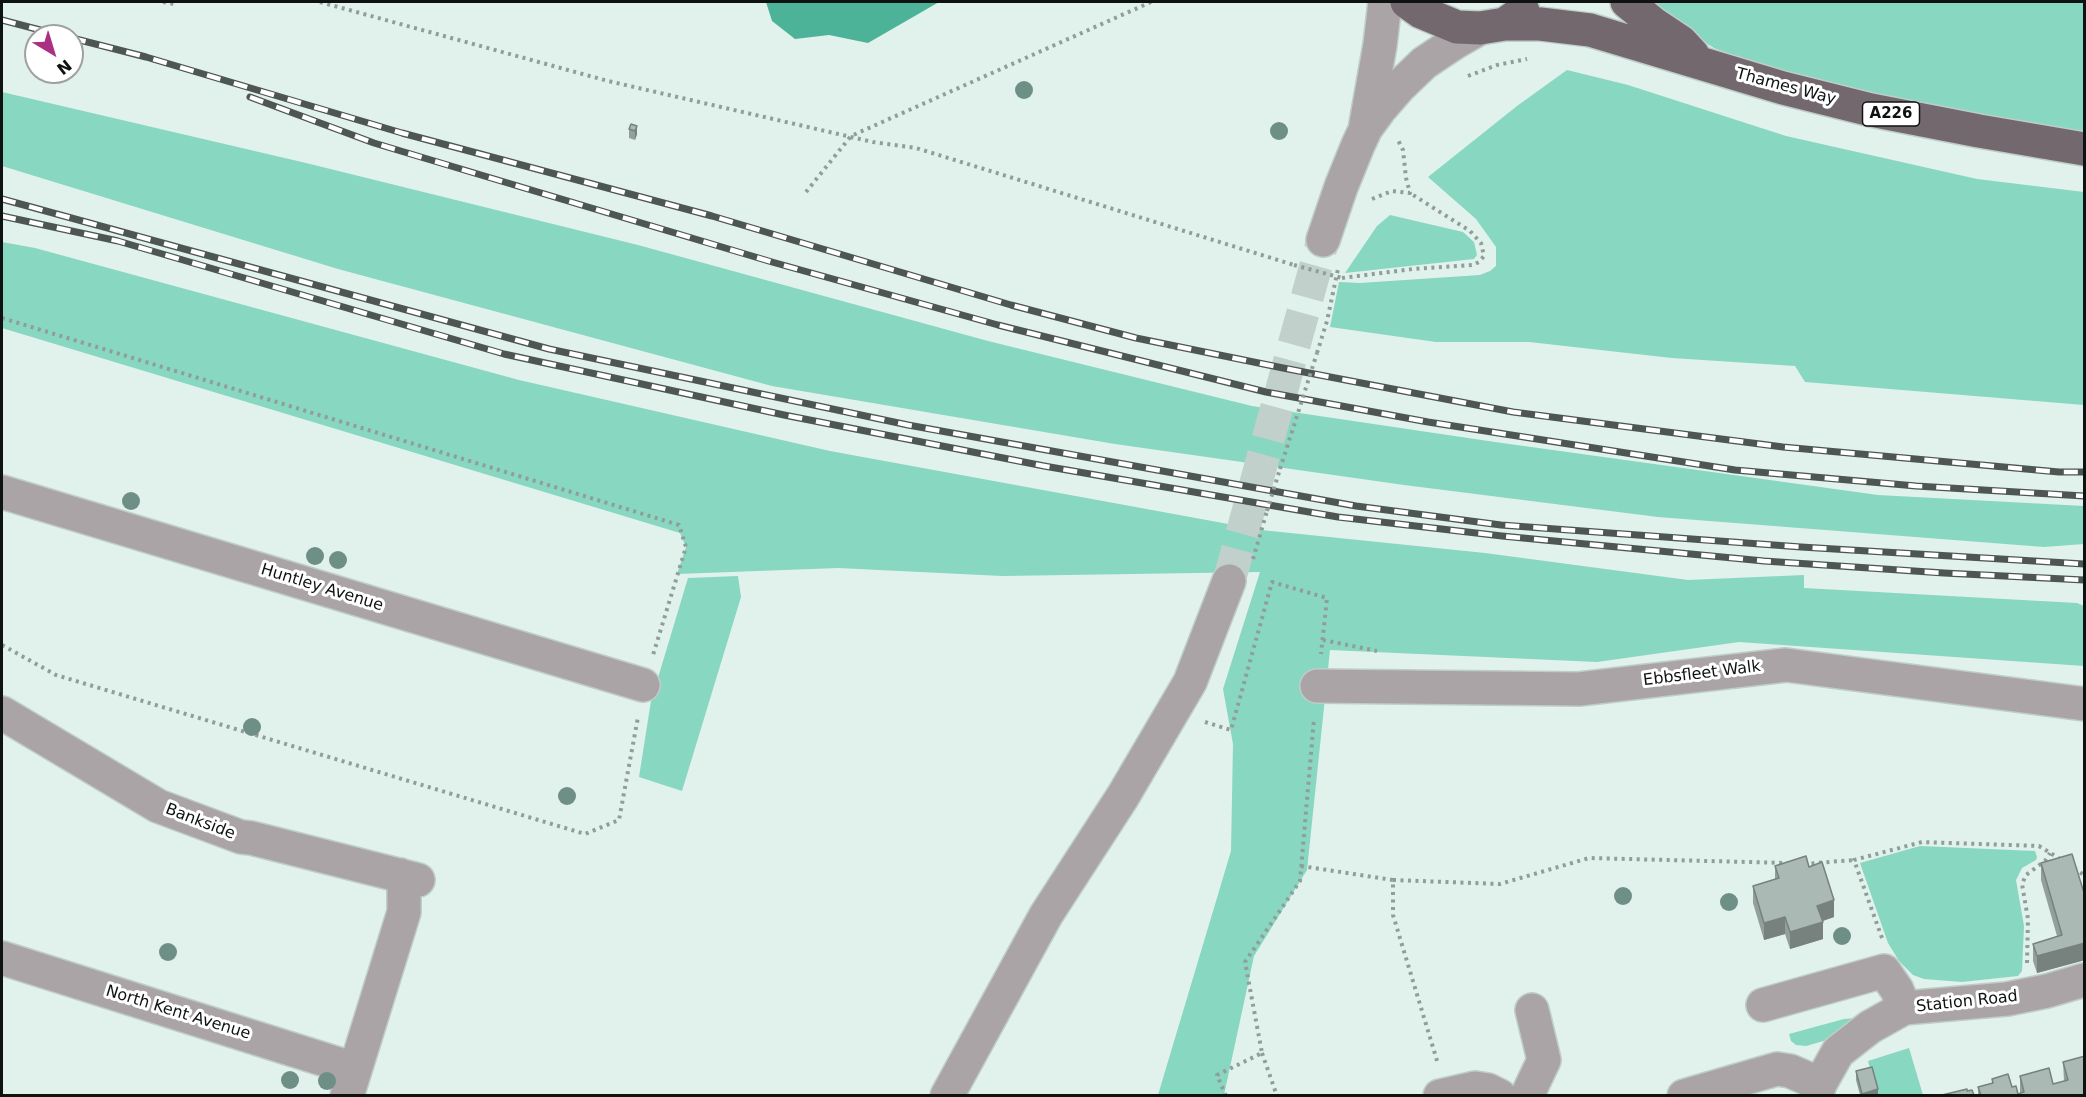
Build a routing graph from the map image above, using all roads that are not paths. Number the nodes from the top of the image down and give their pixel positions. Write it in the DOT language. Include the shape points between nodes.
graph roads {
  1 [pos="1385,2"];
  2 [pos="1407,2"];
  3 [pos="1535,2"];
  4 [pos="1627,2"];
  5 [pos="1492,26"];
  6 [pos="1701,63"];
  7 [pos="1379,131"];
  8 [pos="2085,149"];
  9 [pos="1323,240"];
  10 [pos="2,492"];
  11 [pos="1240,573"];
  12 [pos="644,685"];
  13 [pos="1317,686"];
  14 [pos="2085,704"];
  15 [pos="2,713"];
  16 [pos="2,958"];
  17 [pos="2085,980"];
  18 [pos="1763,1005"];
  19 [pos="1904,1008"];
  20 [pos="1532,1010"];
  21 [pos="350,1082"];
  22 [pos="1818,1090"];
  23 [pos="947,1095"];
  24 [pos="1443,1095"];
  25 [pos="1500,1095"];
  26 [pos="1527,1095"];
  27 [pos="1684,1095"];
  1 -- 7 [label="street"];
  2 -- 5 [label="main road, Thames Way" via="1457,27"];
  3 -- 5 [label="main road"];
  4 -- 6 [label="main road, Thames Way / A226" via="1681,42"];
  5 -- 6 [label="main road, Thames Way / A226" via="1540,24 1590,30"];
  5 -- 7 [label="street" via="1437,53 1411,75 1388,98"];
  6 -- 8 [label="main road, Thames Way / A226" via="1871,110"];
  7 -- 9 [label="street" via="1341,187"];
  10 -- 12 [label="street, Huntley Avenue"];
  11 -- 23 [label="street" via="1190,682 1046,915"];
  13 -- 14 [label="street, Ebbsfleet Walk" via="1579,689 1786,665"];
  15 -- 21 [label="street, Bankside" via="158,806 241,837 409,877 404,887 404,912"];
  16 -- 21 [label="street, North Kent Avenue"];
  17 -- 19 [label="street, Station Road" via="2007,999"];
  18 -- 19 [label="street" via="1884,971"];
  19 -- 22 [label="street, Station Road" via="1845,1046 1832,1061"];
  20 -- 26 [label="street" via="1544,1060"];
  22 -- 27 [label="street" via="1790,1071 1777,1069"];
  24 -- 25 [label="street" via="1475,1088"];
}
